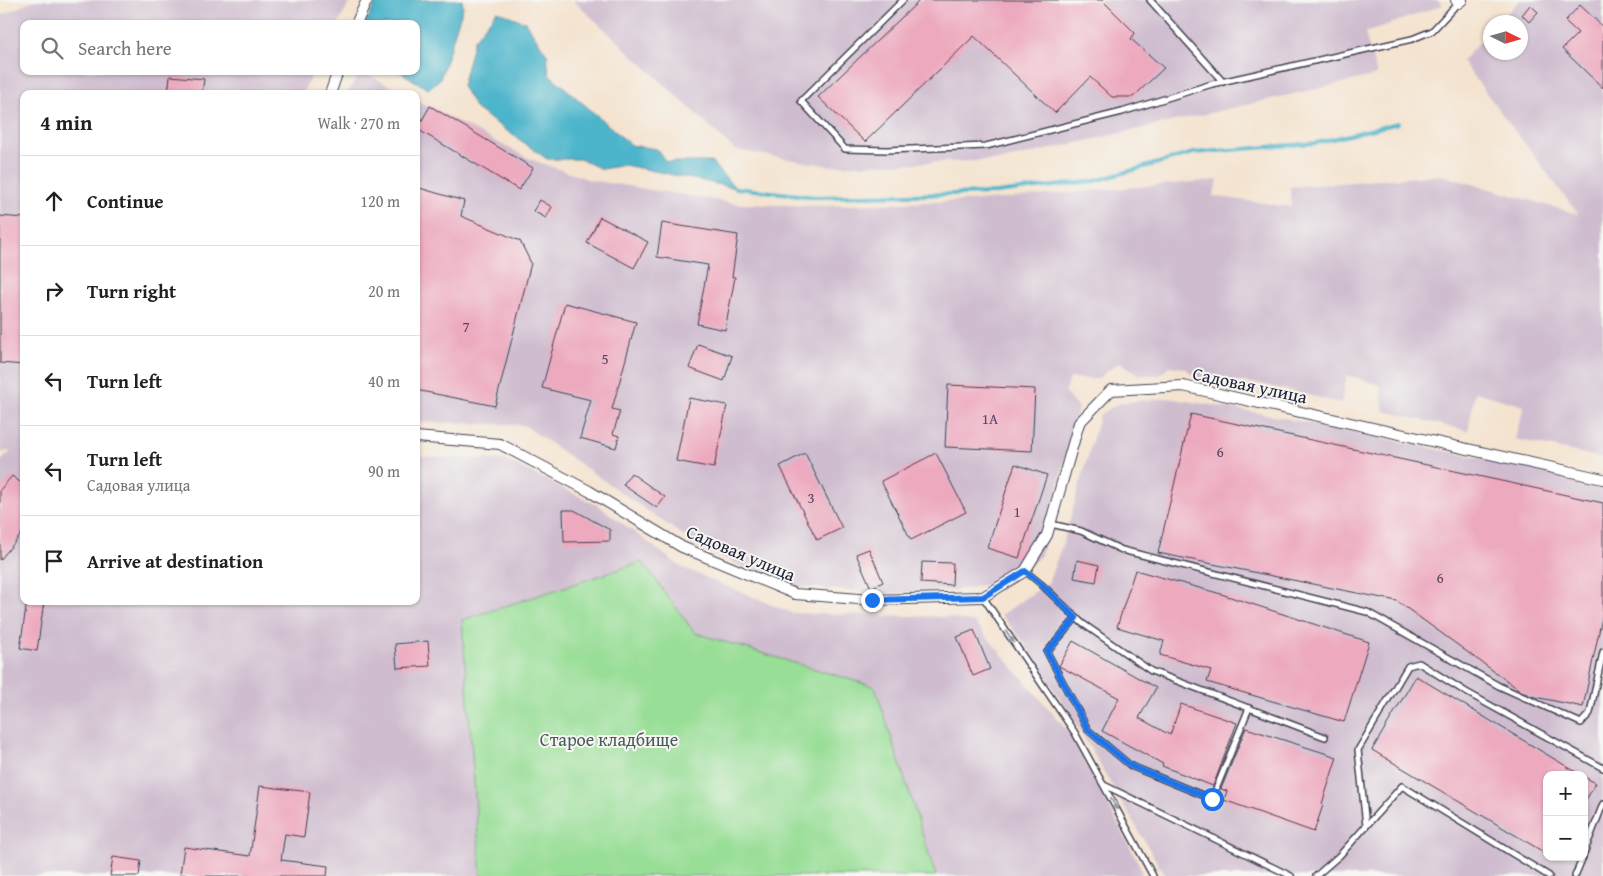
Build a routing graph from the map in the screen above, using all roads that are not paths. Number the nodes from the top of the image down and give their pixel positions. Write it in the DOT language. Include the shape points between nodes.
graph roads {
  1 [pos="367,0"];
  2 [pos="903,0"];
  3 [pos="1150,0"];
  4 [pos="1459,1"];
  5 [pos="358,20"];
  6 [pos="337,75"];
  7 [pos="1223,82"];
  8 [pos="331,90"];
  9 [pos="420,437"];
  10 [pos="1603,479"];
  11 [pos="1051,524"];
  12 [pos="1025,571"];
  13 [pos="983,597"];
  14 [pos="1076,618"];
  15 [pos="1603,652"];
  16 [pos="1249,708"];
  17 [pos="1325,737"];
  18 [pos="1603,768"];
  19 [pos="1104,785"];
  20 [pos="1603,804"];
  21 [pos="1366,826"];
  22 [pos="1588,843"];
  23 [pos="1581,861"];
  24 [pos="1153,876"];
  25 [pos="1291,876"];
  26 [pos="1316,876"];
  27 [pos="1549,876"];
  28 [pos="1575,876"];
  1 -- 5 [label="street"];
  2 -- 7 [label="lane" via="801,101 845,149 986,146 1122,112"];
  3 -- 7 [label="lane"];
  4 -- 7 [label="lane" via="1432,31 1412,39"];
  6 -- 8 [label="street"];
  9 -- 13 [label="street, Садовая улица" via="500,444 590,491 682,547 796,594 872,600"];
  10 -- 11 [label="street, Садовая улица" via="1183,386 1111,390 1079,423"];
  11 -- 12 [label="street, Садовая улица" via="1048,535"];
  11 -- 15 [label="lane" via="1081,531 1122,550 1367,612 1499,686 1581,723 1590,713"];
  12 -- 13 [label="street, Садовая улица"];
  12 -- 14 [label="lane"];
  13 -- 19 [label="lane, one-way" via="1075,733"];
  14 -- 16 [label="lane" via="1151,671"];
  14 -- 16 [label="lane" via="1047,652 1088,730 1131,766 1212,799"];
  16 -- 17 [label="lane"];
  18 -- 21 [label="lane" via="1418,663 1408,666 1358,750"];
  19 -- 24 [label="lane, one-way"];
  19 -- 25 [label="lane"];
  20 -- 22 [label="lane"];
  21 -- 26 [label="lane"];
  21 -- 27 [label="lane" via="1402,786"];
  23 -- 28 [label="lane"];
}
